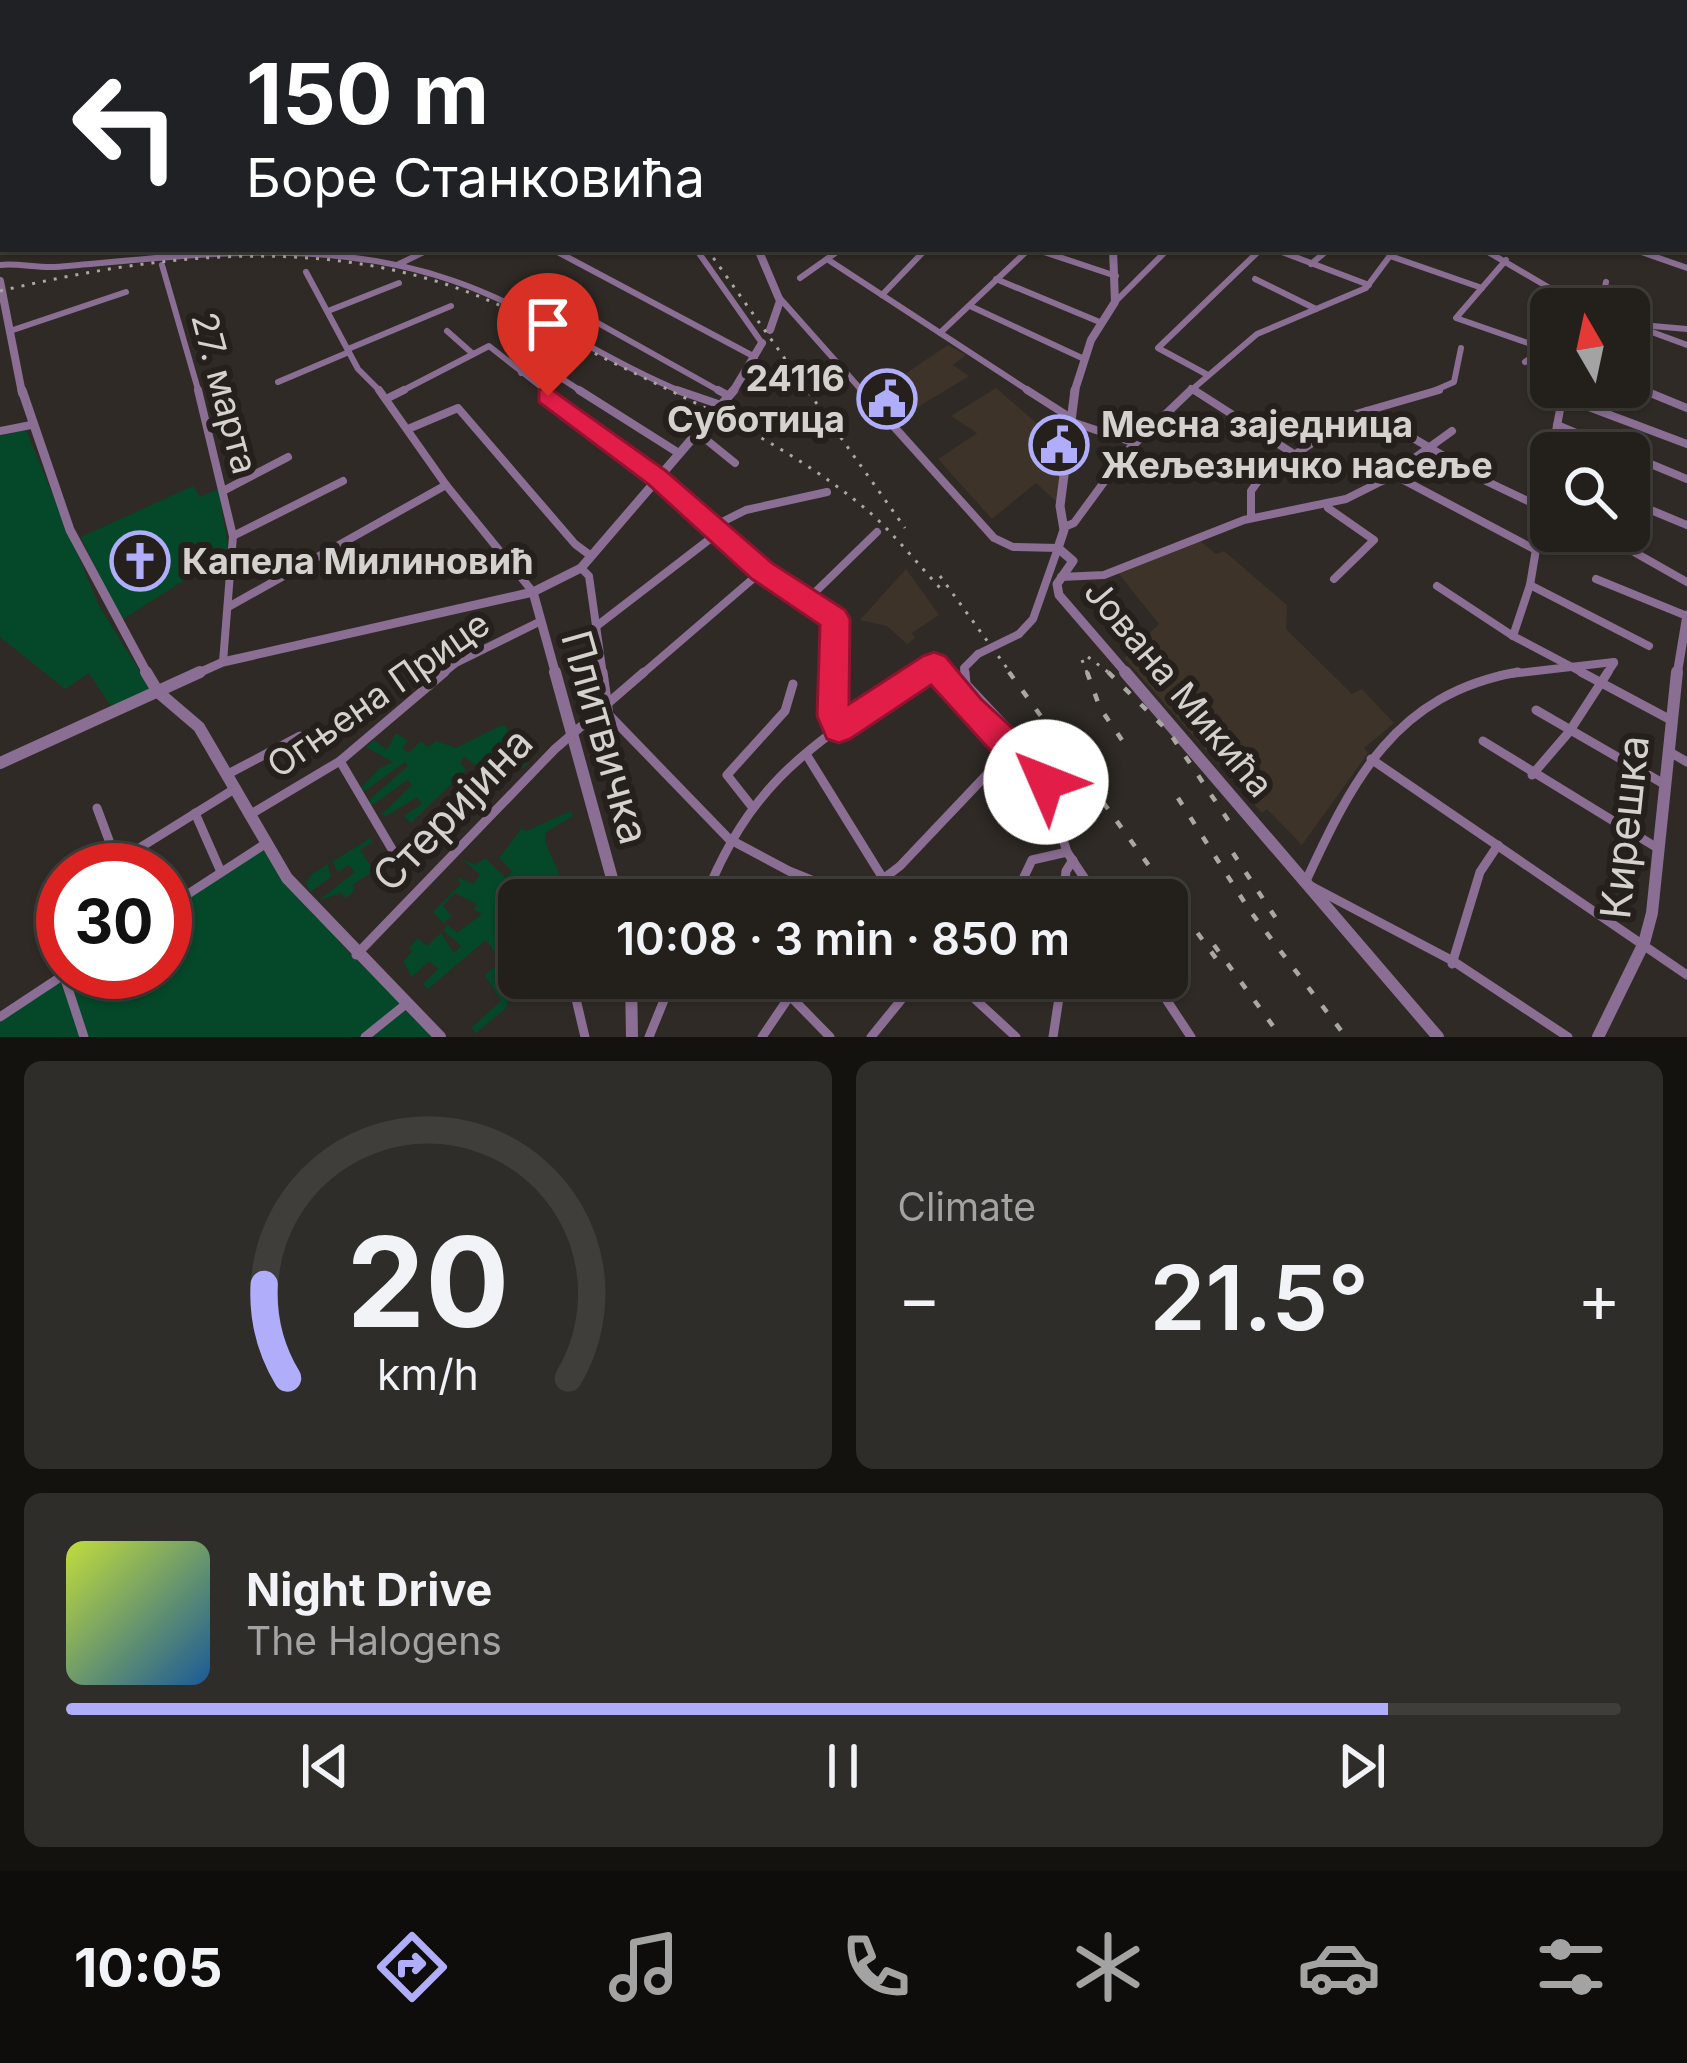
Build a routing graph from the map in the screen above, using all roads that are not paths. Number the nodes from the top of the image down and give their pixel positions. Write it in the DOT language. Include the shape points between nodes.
graph roads {
  1 [pos="220,252"];
  2 [pos="308,252"];
  3 [pos="424,252"];
  4 [pos="558,252"];
  5 [pos="698,252"];
  6 [pos="759,252"];
  7 [pos="836,252"];
  8 [pos="923,252"];
  9 [pos="1028,252"];
  10 [pos="1041,252"];
  11 [pos="1113,252"];
  12 [pos="1165,252"];
  13 [pos="1258,252"];
  14 [pos="1281,252"];
  15 [pos="1325,252"];
  16 [pos="1393,252"];
  17 [pos="1489,252"];
  18 [pos="1642,252"];
  19 [pos="160,256"];
  20 [pos="826,259"];
  21 [pos="1506,260"];
  22 [pos="1311,264"];
  23 [pos="0,265"];
  24 [pos="397,265"];
  25 [pos="1687,268"];
  26 [pos="306,272"];
  27 [pos="1115,276"];
  28 [pos="800,278"];
  29 [pos="996,279"];
  30 [pos="1255,279"];
  31 [pos="1606,282"];
  32 [pos="399,283"];
  33 [pos="0,285"];
  34 [pos="1369,285"];
  35 [pos="1482,288"];
  36 [pos="1550,288"];
  37 [pos="1605,288"];
  38 [pos="126,292"];
  39 [pos="881,296"];
  40 [pos="1114,302"];
  41 [pos="452,306"];
  42 [pos="970,306"];
  43 [pos="784,307"];
  44 [pos="571,308"];
  45 [pos="1317,310"];
  46 [pos="328,311"];
  47 [pos="1102,322"];
  48 [pos="1650,325"];
  49 [pos="1687,329"];
  50 [pos="770,330"];
  51 [pos="10,331"];
  52 [pos="448,331"];
  53 [pos="1650,331"];
  54 [pos="940,333"];
  55 [pos="1530,342"];
  56 [pos="762,343"];
  57 [pos="1687,345"];
  58 [pos="1461,348"];
  59 [pos="349,351"];
  60 [pos="474,355"];
  61 [pos="755,357"];
  62 [pos="1082,358"];
  63 [pos="1530,359"];
  64 [pos="1525,362"];
  65 [pos="521,374"];
  66 [pos="1206,374"];
  67 [pos="278,382"];
  68 [pos="1191,388"];
  69 [pos="1650,393"];
  70 [pos="388,398"];
  71 [pos="728,401"];
  72 [pos="1687,408"];
  73 [pos="1366,410"];
  74 [pos="1072,421"];
  75 [pos="31,425"];
  76 [pos="1557,425"];
  77 [pos="408,429"];
  78 [pos="0,431"];
  79 [pos="1452,431"];
  80 [pos="1556,432"];
  81 [pos="1574,432"];
  82 [pos="698,433"];
  83 [pos="1135,442"];
  84 [pos="1687,444"];
  85 [pos="1429,448"];
  86 [pos="677,452"];
  87 [pos="1294,454"];
  88 [pos="288,458"];
  89 [pos="735,463"];
  90 [pos="1650,464"];
  91 [pos="1394,475"];
  92 [pos="657,478"];
  93 [pos="1687,479"];
  94 [pos="343,482"];
  95 [pos="446,485"];
  96 [pos="223,491"];
  97 [pos="826,492"];
  98 [pos="1530,502"];
  99 [pos="1326,507"];
  100 [pos="1650,510"];
  101 [pos="1251,518"];
  102 [pos="1687,525"];
  103 [pos="1064,527"];
  104 [pos="715,530"];
  105 [pos="877,532"];
  106 [pos="233,536"];
  107 [pos="1530,547"];
  108 [pos="1058,548"];
  109 [pos="1535,552"];
  110 [pos="1633,552"];
  111 [pos="591,556"];
  112 [pos="581,568"];
  113 [pos="762,571"];
  114 [pos="1061,578"];
  115 [pos="1596,578"];
  116 [pos="1334,579"];
  117 [pos="1687,583"];
  118 [pos="1530,585"];
  119 [pos="1437,586"];
  120 [pos="533,592"];
  121 [pos="806,601"];
  122 [pos="229,607"];
  123 [pos="1687,616"];
  124 [pos="539,622"];
  125 [pos="598,625"];
  126 [pos="1513,636"];
  127 [pos="1648,646"];
  128 [pos="223,662"];
  129 [pos="1563,664"];
  130 [pos="793,684"];
  131 [pos="1601,686"];
  132 [pos="158,692"];
  133 [pos="605,704"];
  134 [pos="1536,710"];
  135 [pos="1669,719"];
  136 [pos="839,728"];
  137 [pos="1569,732"];
  138 [pos="571,735"];
  139 [pos="300,736"];
  140 [pos="1483,741"];
  141 [pos="1011,749"];
  142 [pos="1666,751"];
  143 [pos="806,754"];
  144 [pos="1371,758"];
  145 [pos="340,761"];
  146 [pos="1038,761"];
  147 [pos="1687,762"];
  148 [pos="0,763"];
  149 [pos="228,774"];
  150 [pos="1532,775"];
  151 [pos="1664,784"];
  152 [pos="237,787"];
  153 [pos="97,808"];
  154 [pos="753,808"];
  155 [pos="195,813"];
  156 [pos="251,814"];
  157 [pos="729,839"];
  158 [pos="110,843"];
  159 [pos="152,843"];
  160 [pos="265,844"];
  161 [pos="1498,844"];
  162 [pos="1660,850"];
  163 [pos="396,856"];
  164 [pos="1070,856"];
  165 [pos="221,872"];
  166 [pos="612,879"];
  167 [pos="713,879"];
  168 [pos="809,879"];
  169 [pos="883,879"];
  170 [pos="885,879"];
  171 [pos="1023,879"];
  172 [pos="1065,879"];
  173 [pos="1086,879"];
  174 [pos="1305,884"];
  175 [pos="192,891"];
  176 [pos="1644,943"];
  177 [pos="355,956"];
  178 [pos="1452,963"];
  179 [pos="1687,975"];
  180 [pos="36,994"];
  181 [pos="73,999"];
  182 [pos="576,999"];
  183 [pos="631,999"];
  184 [pos="664,999"];
  185 [pos="788,999"];
  186 [pos="793,999"];
  187 [pos="902,999"];
  188 [pos="973,999"];
  189 [pos="1058,999"];
  190 [pos="1166,999"];
  191 [pos="406,1004"];
  192 [pos="0,1017"];
  193 [pos="84,1037"];
  194 [pos="365,1037"];
  195 [pos="440,1037"];
  196 [pos="585,1037"];
  197 [pos="632,1037"];
  198 [pos="649,1037"];
  199 [pos="762,1037"];
  200 [pos="830,1037"];
  201 [pos="871,1037"];
  202 [pos="1016,1037"];
  203 [pos="1053,1037"];
  204 [pos="1191,1037"];
  205 [pos="1438,1037"];
  206 [pos="1568,1037"];
  207 [pos="1598,1037"];
  1 -- 19 [label="street"];
  2 -- 24 [label="street"];
  3 -- 24 [label="street"];
  4 -- 61 [label="street"];
  5 -- 56 [label="street"];
  6 -- 43 [label="street"];
  7 -- 20 [label="street"];
  8 -- 39 [label="street"];
  9 -- 29 [label="street"];
  10 -- 27 [label="street"];
  11 -- 27 [label="street"];
  12 -- 40 [label="street"];
  13 -- 66 [label="street" via="1159,348"];
  14 -- 22 [label="street"];
  15 -- 22 [label="street"];
  16 -- 34 [label="street"];
  16 -- 35 [label="street"];
  17 -- 21 [label="street"];
  18 -- 25 [label="street"];
  19 -- 23 [label="street"];
  19 -- 96 [label="street, 27. марта"];
  20 -- 28 [label="street"];
  20 -- 39 [label="street"];
  21 -- 35 [label="street"];
  21 -- 36 [label="street"];
  22 -- 34 [label="street"];
  24 -- 71 [label="street" via="504,302"];
  26 -- 46 [label="street"];
  27 -- 40 [label="street"];
  29 -- 42 [label="street"];
  29 -- 47 [label="street"];
  30 -- 45 [label="street"];
  31 -- 37 [label="street"];
  32 -- 46 [label="street"];
  33 -- 51 [label="street"];
  34 -- 45 [label="street"];
  35 -- 55 [label="street" via="1456,318"];
  38 -- 51 [label="street"];
  39 -- 54 [label="street"];
  40 -- 47 [label="street"];
  41 -- 59 [label="street"];
  42 -- 54 [label="street"];
  42 -- 62 [label="street"];
  43 -- 50 [label="street"];
  43 -- 108 [label="street, Јована Микића" via="994,538"];
  44 -- 71 [label="street"];
  45 -- 66 [label="street" via="1257,334"];
  46 -- 59 [label="street"];
  47 -- 62 [label="street"];
  48 -- 49 [label="street"];
  51 -- 75 [label="street"];
  52 -- 60 [label="street"];
  53 -- 57 [label="street"];
  54 -- 74 [label="street"];
  56 -- 61 [label="street"];
  58 -- 73 [label="street" via="1448,387"];
  59 -- 67 [label="street"];
  59 -- 70 [label="street"];
  60 -- 65 [label="street" via="489,346"];
  60 -- 70 [label="street"];
  61 -- 71 [label="street"];
  62 -- 74 [label="street"];
  63 -- 64 [label="street"];
  65 -- 86 [label="street" via="539,364"];
  65 -- 92 [label="street"];
  66 -- 68 [label="street"];
  68 -- 83 [label="street"];
  68 -- 87 [label="street"];
  69 -- 72 [label="street"];
  70 -- 77 [label="street"];
  71 -- 82 [label="street"];
  73 -- 85 [label="street"];
  73 -- 87 [label="street"];
  74 -- 83 [label="street"];
  74 -- 103 [label="street"];
  75 -- 78 [label="street"];
  75 -- 132 [label="street" via="103,604"];
  76 -- 80 [label="street"];
  76 -- 81 [label="street"];
  76 -- 84 [label="street" via="1561,404 1570,400"];
  77 -- 95 [label="street"];
  77 -- 111 [label="street" via="455,407"];
  79 -- 85 [label="street"];
  82 -- 86 [label="street"];
  82 -- 89 [label="street"];
  83 -- 103 [label="street"];
  85 -- 91 [label="street"];
  85 -- 98 [label="street"];
  86 -- 92 [label="street"];
  87 -- 101 [label="street" via="1254,483"];
  88 -- 96 [label="street"];
  90 -- 93 [label="street"];
  91 -- 99 [label="street"];
  91 -- 107 [label="street"];
  92 -- 104 [label="street"];
  92 -- 111 [label="street"];
  94 -- 106 [label="street, 27. марта"];
  95 -- 120 [label="street"];
  95 -- 122 [label="street"];
  96 -- 106 [label="street, 27. марта"];
  97 -- 104 [label="street" via="764,504"];
  99 -- 101 [label="street"];
  99 -- 116 [label="street" via="1374,540"];
  100 -- 102 [label="street"];
  101 -- 114 [label="street" via="1155,558"];
  103 -- 108 [label="street"];
  104 -- 113 [label="street"];
  104 -- 125 [label="street"];
  105 -- 121 [label="street"];
  106 -- 122 [label="street, 27. марта"];
  108 -- 114 [label="street, Јована Микића" via="1073,560"];
  108 -- 146 [label="street, bridge" via="1034,619 964,668 966,684"];
  109 -- 118 [label="street"];
  110 -- 117 [label="street"];
  111 -- 112 [label="street"];
  112 -- 120 [label="street"];
  112 -- 125 [label="street"];
  113 -- 121 [label="street"];
  113 -- 133 [label="street, Стеријина"];
  114 -- 174 [label="street, Јована Микића" via="1066,605"];
  115 -- 123 [label="street"];
  118 -- 126 [label="street"];
  118 -- 127 [label="street"];
  119 -- 126 [label="street"];
  120 -- 124 [label="street, Плитвичка"];
  120 -- 128 [label="street"];
  121 -- 136 [label="street" via="835,619"];
  122 -- 128 [label="street, 27. марта"];
  123 -- 135 [label="street, Кирешка"];
  124 -- 138 [label="street, Плитвичка"];
  124 -- 145 [label="street, Огњена Прице" via="456,664"];
  125 -- 133 [label="street"];
  126 -- 129 [label="street"];
  128 -- 132 [label="street"];
  129 -- 131 [label="street"];
  129 -- 131 [label="street" via="1614,662"];
  129 -- 144 [label="street" via="1457,687 1409,718"];
  130 -- 154 [label="street" via="785,712 727,775"];
  131 -- 135 [label="street"];
  131 -- 137 [label="street"];
  132 -- 148 [label="street"];
  132 -- 149 [label="street" via="183,706"];
  133 -- 138 [label="street, Стеријина"];
  133 -- 157 [label="street"];
  134 -- 137 [label="street"];
  135 -- 142 [label="street, Кирешка"];
  136 -- 141 [label="street" via="934,666"];
  136 -- 143 [label="street"];
  137 -- 150 [label="street"];
  137 -- 151 [label="street"];
  138 -- 166 [label="street, Плитвичка"];
  138 -- 177 [label="street, Стеријина"];
  139 -- 149 [label="street"];
  140 -- 150 [label="street"];
  141 -- 146 [label="street"];
  141 -- 170 [label="street"];
  142 -- 147 [label="street"];
  142 -- 151 [label="street, Кирешка"];
  143 -- 154 [label="street"];
  143 -- 169 [label="street"];
  144 -- 161 [label="street"];
  144 -- 174 [label="street"];
  145 -- 156 [label="street, Огњена Прице"];
  145 -- 163 [label="street"];
  146 -- 164 [label="street"];
  149 -- 152 [label="street"];
  150 -- 162 [label="street"];
  151 -- 162 [label="street, Кирешка"];
  152 -- 155 [label="street"];
  152 -- 156 [label="street"];
  153 -- 158 [label="street"];
  154 -- 157 [label="street"];
  155 -- 159 [label="street"];
  155 -- 165 [label="street"];
  156 -- 160 [label="street"];
  157 -- 167 [label="street"];
  157 -- 168 [label="street"];
  160 -- 165 [label="street"];
  160 -- 177 [label="street"];
  161 -- 176 [label="street"];
  161 -- 178 [label="street" via="1480,872"];
  162 -- 176 [label="street, Кирешка"];
  164 -- 171 [label="street" via="1032,860"];
  164 -- 172 [label="street"];
  164 -- 173 [label="street"];
  165 -- 175 [label="street"];
  174 -- 178 [label="street"];
  174 -- 205 [label="street, Јована Микића"];
  176 -- 179 [label="street"];
  176 -- 207 [label="street, Кирешка"];
  177 -- 191 [label="street"];
  178 -- 206 [label="street"];
  180 -- 192 [label="street"];
  181 -- 193 [label="street"];
  182 -- 196 [label="street"];
  183 -- 197 [label="street"];
  184 -- 198 [label="street"];
  185 -- 199 [label="street"];
  186 -- 200 [label="street"];
  187 -- 201 [label="street"];
  188 -- 202 [label="street"];
  189 -- 203 [label="street"];
  190 -- 204 [label="street"];
  191 -- 194 [label="street"];
  191 -- 195 [label="street"];
}
